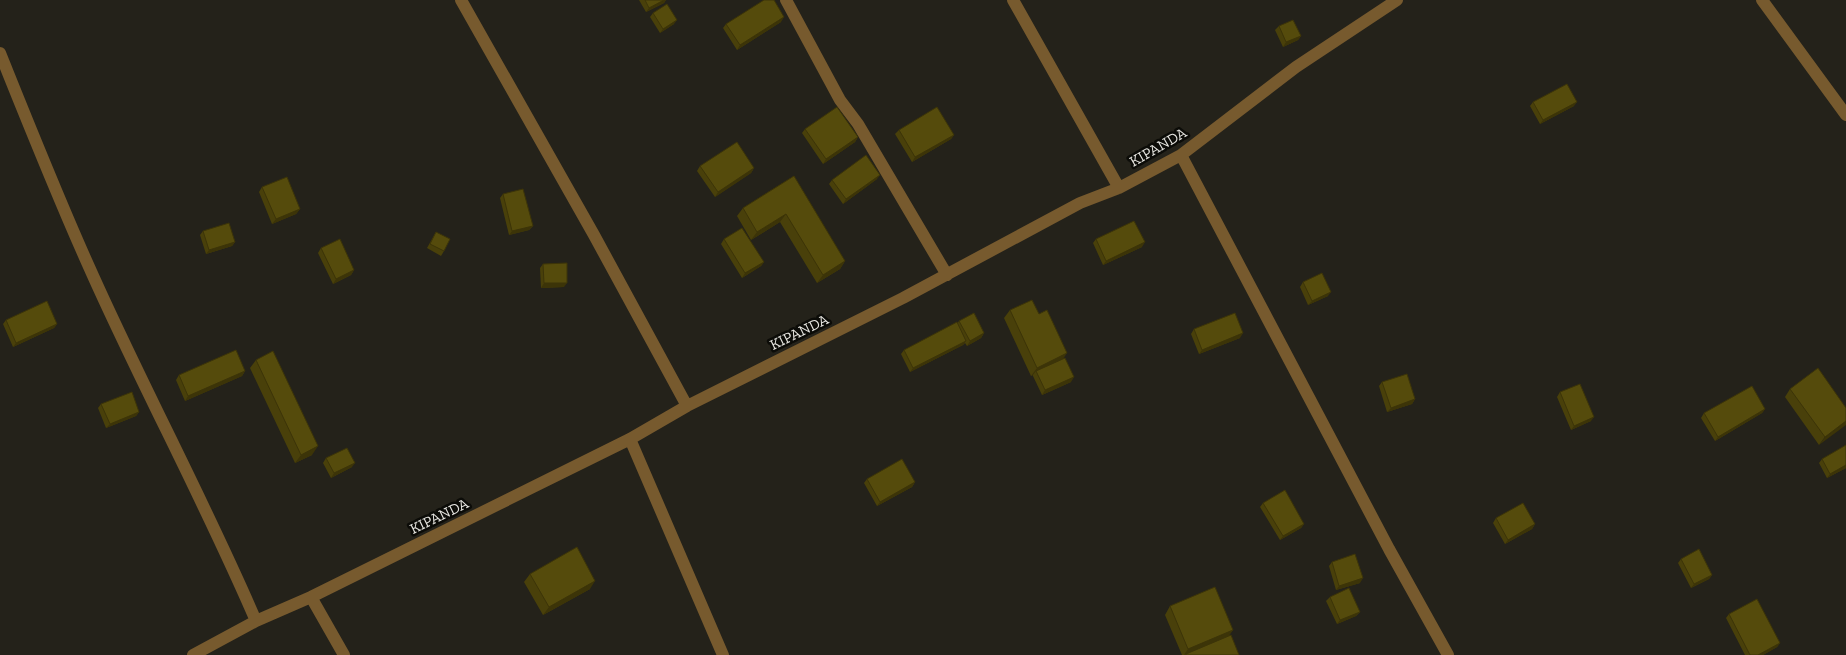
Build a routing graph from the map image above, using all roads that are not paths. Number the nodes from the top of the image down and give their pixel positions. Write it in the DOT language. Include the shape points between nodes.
graph roads {
  1 [pos="461,0"];
  2 [pos="786,0"];
  3 [pos="1013,0"];
  4 [pos="1397,0"];
  5 [pos="1762,0"];
  6 [pos="0,53"];
  7 [pos="1846,115"];
  8 [pos="1181,155"];
  9 [pos="1119,188"];
  10 [pos="947,275"];
  11 [pos="686,406"];
  12 [pos="630,440"];
  13 [pos="311,597"];
  14 [pos="256,621"];
  15 [pos="194,655"];
  16 [pos="344,655"];
  17 [pos="723,655"];
  18 [pos="1448,655"];
  1 -- 11 [label="street" via="594,234"];
  2 -- 10 [label="street" via="840,100 858,124"];
  3 -- 9 [label="street"];
  4 -- 8 [label="street, KIPANDA" via="1296,67"];
  5 -- 7 [label="street"];
  6 -- 14 [label="street" via="90,270"];
  8 -- 9 [label="street, KIPANDA"];
  8 -- 18 [label="street"];
  9 -- 10 [label="street, KIPANDA" via="1080,203"];
  10 -- 11 [label="street, KIPANDA"];
  11 -- 12 [label="street, KIPANDA"];
  12 -- 13 [label="street, KIPANDA"];
  12 -- 17 [label="street"];
  13 -- 14 [label="street, KIPANDA"];
  13 -- 16 [label="street"];
  14 -- 15 [label="street, KIPANDA"];
}
